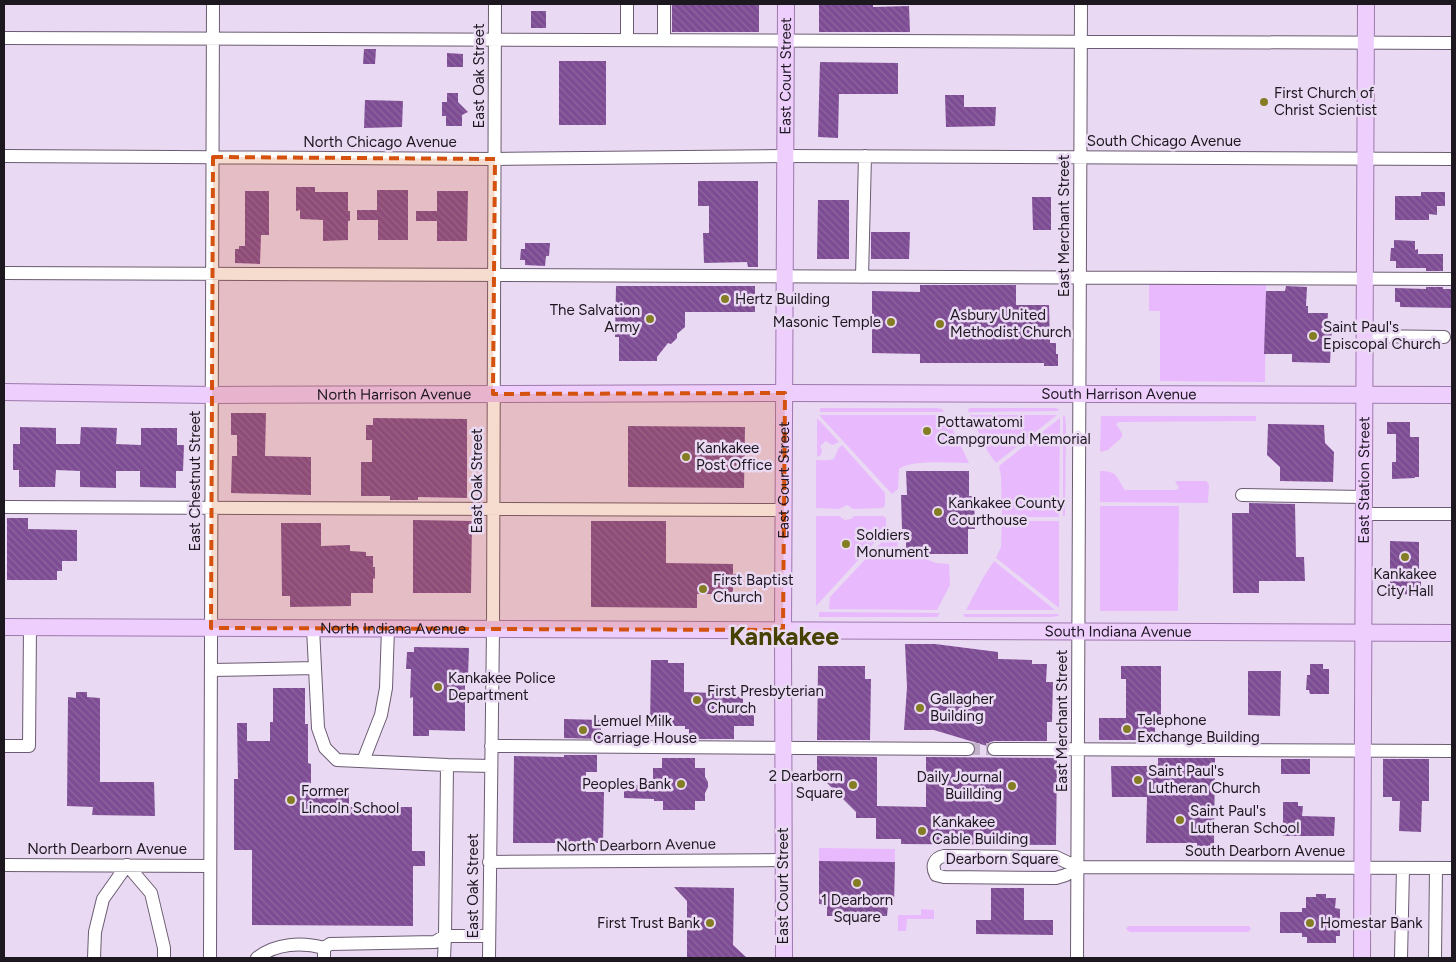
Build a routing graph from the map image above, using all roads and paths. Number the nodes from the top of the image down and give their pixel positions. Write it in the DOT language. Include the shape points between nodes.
graph roads {
  1 [pos="213,4"];
  2 [pos="495,4"];
  3 [pos="627,4"];
  4 [pos="664,4"];
  5 [pos="786,4"];
  6 [pos="1081,4"];
  7 [pos="1366,4"];
  8 [pos="4,38"];
  9 [pos="213,38"];
  10 [pos="495,40"];
  11 [pos="627,40"];
  12 [pos="664,40"];
  13 [pos="786,41"];
  14 [pos="1081,42"];
  15 [pos="1366,42"];
  16 [pos="1452,43"];
  17 [pos="4,156"];
  18 [pos="786,156"];
  19 [pos="865,156"];
  20 [pos="213,157"];
  21 [pos="1081,157"];
  22 [pos="1365,158"];
  23 [pos="495,159"];
  24 [pos="1452,159"];
  25 [pos="4,273"];
  26 [pos="212,274"];
  27 [pos="494,276"];
  28 [pos="785,277"];
  29 [pos="862,277"];
  30 [pos="1080,278"];
  31 [pos="1365,279"];
  32 [pos="1452,279"];
  33 [pos="1365,336"];
  34 [pos="1444,337"];
  35 [pos="4,392"];
  36 [pos="785,393"];
  37 [pos="493,394"];
  38 [pos="1080,394"];
  39 [pos="212,395"];
  40 [pos="1364,395"];
  41 [pos="1452,395"];
  42 [pos="1242,495"];
  43 [pos="1364,497"];
  44 [pos="4,508"];
  45 [pos="211,508"];
  46 [pos="493,509"];
  47 [pos="784,510"];
  48 [pos="1364,514"];
  49 [pos="1452,514"];
  50 [pos="4,627"];
  51 [pos="30,627"];
  52 [pos="211,628"];
  53 [pos="313,628"];
  54 [pos="388,628"];
  55 [pos="493,629"];
  56 [pos="783,630"];
  57 [pos="1078,631"];
  58 [pos="1364,632"];
  59 [pos="1452,633"];
  60 [pos="315,668"];
  61 [pos="211,670"];
  62 [pos="4,746"];
  63 [pos="491,746"];
  64 [pos="783,748"];
  65 [pos="968,749"];
  66 [pos="994,749"];
  67 [pos="1078,749"];
  68 [pos="1363,751"];
  69 [pos="1452,751"];
  70 [pos="363,761"];
  71 [pos="447,765"];
  72 [pos="491,766"];
  73 [pos="783,860"];
  74 [pos="489,862"];
  75 [pos="4,865"];
  76 [pos="127,865"];
  77 [pos="210,866"];
  78 [pos="1077,867"];
  79 [pos="1363,868"];
  80 [pos="1403,868"];
  81 [pos="1436,868"];
  82 [pos="1452,868"];
  83 [pos="445,936"];
  84 [pos="489,936"];
  85 [pos="324,953"];
  86 [pos="94,958"];
  87 [pos="164,958"];
  88 [pos="210,958"];
  89 [pos="257,958"];
  90 [pos="444,958"];
  91 [pos="489,958"];
  92 [pos="784,958"];
  93 [pos="1077,958"];
  94 [pos="1362,958"];
  95 [pos="1401,958"];
  96 [pos="1435,958"];
  1 -- 9 [label="street, East Chestnut Street"];
  2 -- 10 [label="street, East Oak Street"];
  3 -- 11 [label="street"];
  4 -- 12 [label="street"];
  5 -- 13 [label="main road, East Court Street"];
  6 -- 14 [label="street, East Merchant Street"];
  7 -- 15 [label="main road, East Station Street"];
  8 -- 9 [label="street"];
  9 -- 10 [label="street"];
  9 -- 20 [label="street, East Chestnut Street"];
  10 -- 11 [label="street"];
  10 -- 23 [label="street, East Oak Street"];
  11 -- 12 [label="street"];
  12 -- 13 [label="street"];
  13 -- 14 [label="street"];
  13 -- 18 [label="main road, East Court Street"];
  14 -- 15 [label="street"];
  14 -- 21 [label="street, East Merchant Street"];
  15 -- 16 [label="street"];
  15 -- 22 [label="main road, East Station Street"];
  17 -- 20 [label="street, North Chicago Avenue"];
  18 -- 19 [label="street, South Chicago Avenue"];
  18 -- 23 [label="street, North Chicago Avenue"];
  18 -- 28 [label="main road, East Court Street"];
  19 -- 21 [label="street, South Chicago Avenue"];
  19 -- 29 [label="street"];
  20 -- 23 [label="street, North Chicago Avenue"];
  20 -- 26 [label="street, East Chestnut Street"];
  21 -- 22 [label="street, South Chicago Avenue"];
  21 -- 30 [label="street, East Merchant Street"];
  22 -- 24 [label="street, South Chicago Avenue"];
  22 -- 31 [label="main road, East Station Street"];
  23 -- 27 [label="street, East Oak Street"];
  25 -- 26 [label="street"];
  26 -- 27 [label="street"];
  26 -- 39 [label="street, East Chestnut Street"];
  27 -- 28 [label="street"];
  27 -- 37 [label="street, East Oak Street"];
  28 -- 29 [label="street"];
  28 -- 36 [label="main road, East Court Street"];
  29 -- 30 [label="street"];
  30 -- 31 [label="street"];
  30 -- 38 [label="street, East Merchant Street"];
  31 -- 32 [label="street"];
  31 -- 33 [label="main road, East Station Street"];
  33 -- 34 [label="street"];
  33 -- 40 [label="main road, East Station Street"];
  35 -- 39 [label="main road, North Harrison Avenue"];
  36 -- 37 [label="main road, North Harrison Avenue"];
  36 -- 38 [label="main road, South Harrison Avenue"];
  36 -- 47 [label="main road, East Court Street"];
  37 -- 39 [label="main road, North Harrison Avenue"];
  37 -- 46 [label="street, East Oak Street"];
  38 -- 40 [label="main road, South Harrison Avenue"];
  38 -- 57 [label="street, East Merchant Street"];
  39 -- 45 [label="street, East Chestnut Street"];
  40 -- 41 [label="main road, South Harrison Avenue"];
  40 -- 43 [label="main road, East Station Street"];
  42 -- 43 [label="street"];
  43 -- 48 [label="main road, East Station Street"];
  44 -- 45 [label="street"];
  45 -- 46 [label="street"];
  45 -- 52 [label="street, East Chestnut Street"];
  46 -- 47 [label="street"];
  46 -- 55 [label="street, East Oak Street"];
  47 -- 56 [label="main road, East Court Street"];
  48 -- 49 [label="street"];
  48 -- 58 [label="main road, East Station Street"];
  50 -- 51 [label="main road, North Indiana Avenue"];
  51 -- 52 [label="main road, North Indiana Avenue"];
  51 -- 62 [label="street" via="29,746"];
  52 -- 53 [label="main road, North Indiana Avenue"];
  52 -- 61 [label="street, East Chestnut Street"];
  53 -- 54 [label="main road, North Indiana Avenue"];
  53 -- 60 [label="street"];
  54 -- 55 [label="main road, North Indiana Avenue"];
  54 -- 70 [label="street" via="386,688 381,715"];
  55 -- 56 [label="main road, North Indiana Avenue"];
  55 -- 63 [label="street, East Oak Street"];
  56 -- 57 [label="main road, South Indiana Avenue"];
  56 -- 64 [label="main road, East Court Street"];
  57 -- 58 [label="main road, South Indiana Avenue"];
  57 -- 67 [label="street, East Merchant Street"];
  58 -- 59 [label="main road, South Indiana Avenue"];
  58 -- 68 [label="main road, East Station Street"];
  60 -- 61 [label="street"];
  60 -- 70 [label="street" via="318,728 325,748 337,760"];
  61 -- 77 [label="street, East Chestnut Street"];
  63 -- 64 [label="street"];
  63 -- 72 [label="street, East Oak Street"];
  64 -- 65 [label="street"];
  64 -- 73 [label="main road, East Court Street"];
  66 -- 67 [label="street"];
  67 -- 68 [label="street"];
  67 -- 78 [label="street, East Merchant Street"];
  68 -- 69 [label="street"];
  68 -- 79 [label="main road, East Station Street"];
  70 -- 71 [label="street"];
  71 -- 72 [label="street"];
  71 -- 83 [label="street"];
  72 -- 74 [label="street, East Oak Street"];
  73 -- 74 [label="street, North Dearborn Avenue"];
  73 -- 92 [label="main road, East Court Street"];
  74 -- 84 [label="street, East Oak Street"];
  75 -- 76 [label="street, North Dearborn Avenue"];
  76 -- 77 [label="street, North Dearborn Avenue"];
  76 -- 86 [label="street" via="103,899 95,932"];
  76 -- 87 [label="street" via="151,893"];
  77 -- 88 [label="street, East Chestnut Street"];
  78 -- 78 [label="street, Dearborn Square" via="1056,857 944,856 935,860 933,868 936,875 944,877 1056,878"];
  78 -- 79 [label="street, South Dearborn Avenue"];
  78 -- 93 [label="street, East Merchant Street"];
  79 -- 80 [label="street, South Dearborn Avenue"];
  79 -- 94 [label="main road, East Station Street"];
  80 -- 81 [label="street, South Dearborn Avenue"];
  80 -- 95 [label="street"];
  81 -- 82 [label="street, South Dearborn Avenue"];
  81 -- 96 [label="street"];
  83 -- 84 [label="street"];
  83 -- 85 [label="street" via="435,942 330,944"];
  83 -- 90 [label="street"];
  84 -- 91 [label="street, East Oak Street"];
  85 -- 89 [label="street" via="313,945 283,946"];
}
